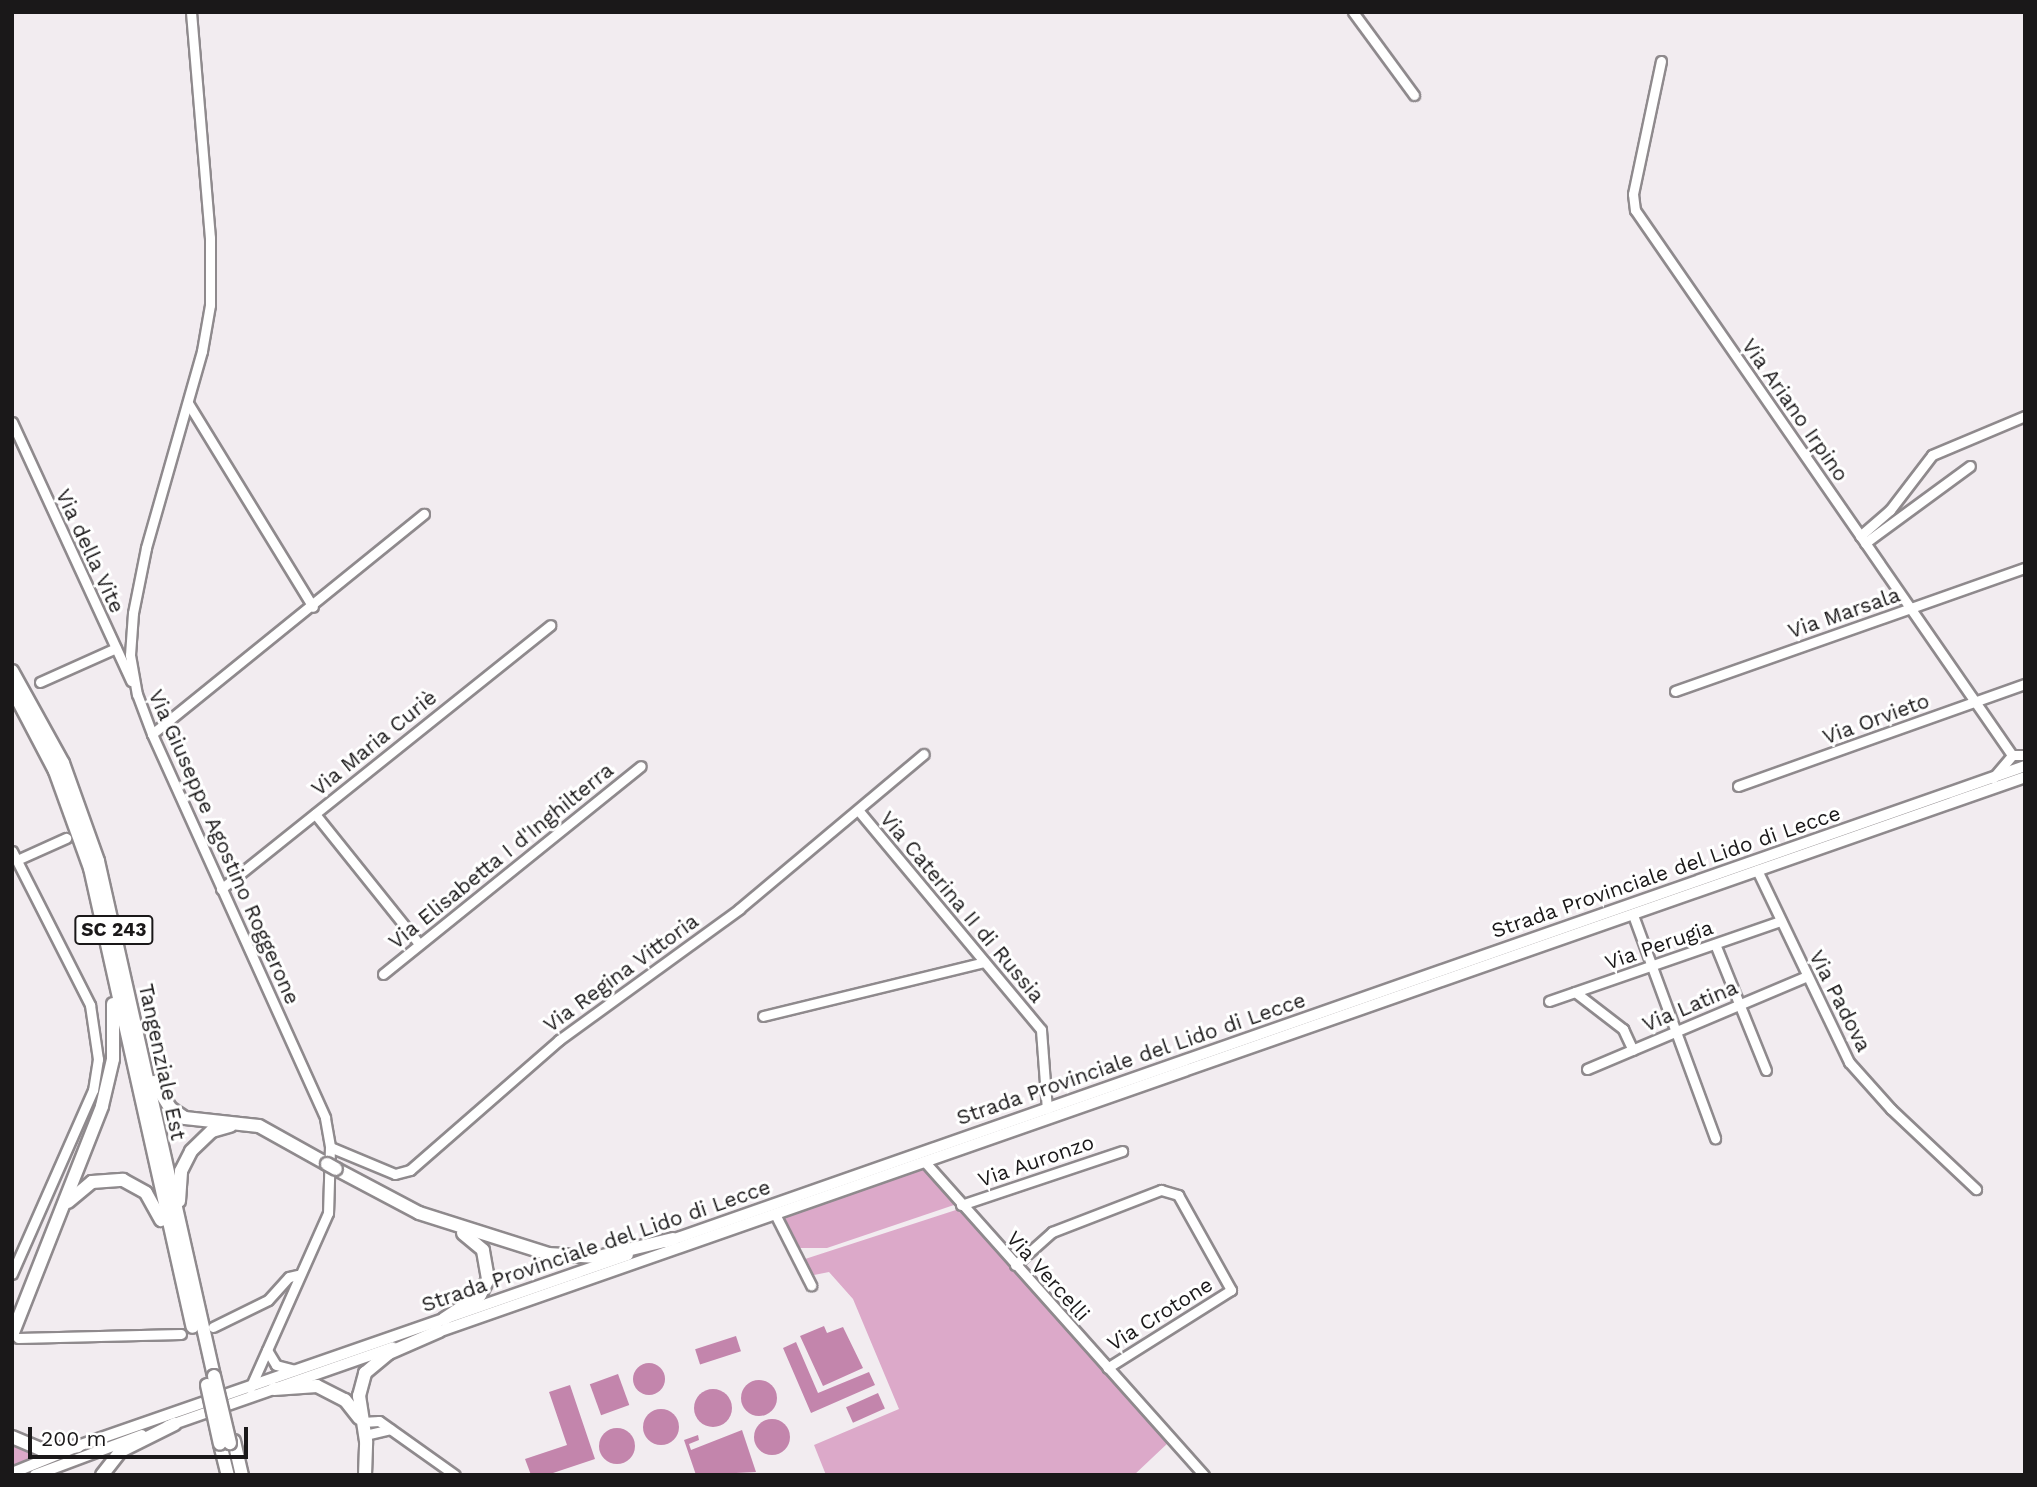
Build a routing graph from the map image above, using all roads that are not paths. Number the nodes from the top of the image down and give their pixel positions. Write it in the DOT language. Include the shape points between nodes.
graph roads {
  1 [pos="191,12"];
  2 [pos="1353,12"];
  3 [pos="1661,61"];
  4 [pos="1414,95"];
  5 [pos="188,403"];
  6 [pos="2025,415"];
  7 [pos="12,422"];
  8 [pos="1970,466"];
  9 [pos="424,514"];
  10 [pos="1862,539"];
  11 [pos="2025,568"];
  12 [pos="313,607"];
  13 [pos="1910,609"];
  14 [pos="550,625"];
  15 [pos="116,648"];
  16 [pos="12,671"];
  17 [pos="40,682"];
  18 [pos="2025,684"];
  19 [pos="12,689"];
  20 [pos="1675,691"];
  21 [pos="137,694"];
  22 [pos="1975,702"];
  23 [pos="152,734"];
  24 [pos="924,754"];
  25 [pos="2012,755"];
  26 [pos="2025,755"];
  27 [pos="641,766"];
  28 [pos="2025,766"];
  29 [pos="2025,777"];
  30 [pos="1993,778"];
  31 [pos="1738,786"];
  32 [pos="858,810"];
  33 [pos="314,814"];
  34 [pos="66,838"];
  35 [pos="12,851"];
  36 [pos="17,860"];
  37 [pos="1768,862"];
  38 [pos="1743,870"];
  39 [pos="1758,870"];
  40 [pos="221,889"];
  41 [pos="1633,915"];
  42 [pos="1780,921"];
  43 [pos="419,944"];
  44 [pos="1715,944"];
  45 [pos="107,945"];
  46 [pos="985,962"];
  47 [pos="1650,966"];
  48 [pos="383,974"];
  49 [pos="1807,976"];
  50 [pos="1575,992"];
  51 [pos="1549,1001"];
  52 [pos="1739,1004"];
  53 [pos="762,1016"];
  54 [pos="135,1026"];
  55 [pos="1675,1031"];
  56 [pos="1633,1050"];
  57 [pos="1587,1069"];
  58 [pos="1766,1070"];
  59 [pos="1047,1109"];
  60 [pos="248,1124"];
  61 [pos="1715,1138"];
  62 [pos="330,1147"];
  63 [pos="1122,1151"];
  64 [pos="924,1161"];
  65 [pos="1976,1189"];
  66 [pos="961,1205"];
  67 [pos="775,1214"];
  68 [pos="448,1224"];
  69 [pos="55,1227"];
  70 [pos="673,1239"];
  71 [pos="1015,1265"];
  72 [pos="184,1272"];
  73 [pos="12,1274"];
  74 [pos="298,1275"];
  75 [pos="811,1285"];
  76 [pos="441,1325"];
  77 [pos="212,1327"];
  78 [pos="181,1334"];
  79 [pos="15,1336"];
  80 [pos="267,1350"];
  81 [pos="1107,1368"];
  82 [pos="296,1370"];
  83 [pos="274,1389"];
  84 [pos="251,1391"];
  85 [pos="214,1393"];
  86 [pos="176,1424"];
  87 [pos="363,1428"];
  88 [pos="12,1437"];
  89 [pos="225,1443"];
  90 [pos="78,1446"];
  91 [pos="12,1473"];
  92 [pos="35,1475"];
  93 [pos="102,1475"];
  94 [pos="222,1475"];
  95 [pos="228,1475"];
  96 [pos="237,1475"];
  97 [pos="242,1475"];
  98 [pos="365,1475"];
  99 [pos="455,1475"];
  100 [pos="1204,1475"];
  1 -- 5 [label="street, Via Giuseppe Agostino Roggerone" via="212,274 202,351"];
  2 -- 4 [label="street"];
  3 -- 10 [label="street, Via Ariano Irpino" via="1633,194 1635,210"];
  5 -- 12 [label="street"];
  5 -- 21 [label="street, Via Giuseppe Agostino Roggerone" via="133,613 130,656"];
  6 -- 10 [label="street" via="1932,455"];
  7 -- 15 [label="street, Via della Vite"];
  8 -- 10 [label="street"];
  9 -- 12 [label="street"];
  10 -- 13 [label="street, Via Ariano Irpino"];
  11 -- 13 [label="street, Via Marsala"];
  12 -- 23 [label="street"];
  13 -- 20 [label="street, Via Marsala"];
  13 -- 22 [label="street, Via Ariano Irpino"];
  14 -- 33 [label="street, Via Maria Curiè"];
  15 -- 17 [label="street"];
  15 -- 21 [label="street, Via della Vite"];
  16 -- 54 [label="highway, Tangenziale Est / SC 243" via="51,738 83,812"];
  18 -- 22 [label="street, Via Orvieto"];
  19 -- 45 [label="highway, Tangenziale Est / SC 243" via="33,722 74,817"];
  21 -- 23 [label="street, Via Giuseppe Agostino Roggerone"];
  22 -- 25 [label="street, Via Ariano Irpino"];
  22 -- 31 [label="street, Via Orvieto"];
  23 -- 40 [label="street, Via Giuseppe Agostino Roggerone"];
  24 -- 32 [label="street, Via Regina Vittoria"];
  25 -- 26 [label="street"];
  25 -- 30 [label="street"];
  27 -- 43 [label="street, Via Elisabetta I d'Inghilterra"];
  28 -- 30 [label="main road, Strada Provinciale del Lido di Lecce"];
  29 -- 37 [label="main road, Strada Provinciale del Lido di Lecce"];
  30 -- 37 [label="main road, Strada Provinciale del Lido di Lecce"];
  32 -- 46 [label="street, Via Caterina II di Russia"];
  32 -- 62 [label="street, Via Regina Vittoria" via="739,909 559,1040 410,1170 395,1174"];
  33 -- 40 [label="street, Via Maria Curiè"];
  33 -- 43 [label="street"];
  34 -- 36 [label="street"];
  35 -- 36 [label="street"];
  36 -- 73 [label="street" via="90,1005 98,1059 93,1090"];
  37 -- 38 [label="main road, Strada Provinciale del Lido di Lecce"];
  37 -- 39 [label="main road, Strada Provinciale del Lido di Lecce"];
  38 -- 39 [label="main road, Strada Provinciale del Lido di Lecce"];
  38 -- 41 [label="main road, Strada Provinciale del Lido di Lecce"];
  38 -- 59 [label="main road, Strada Provinciale del Lido di Lecce"];
  39 -- 42 [label="street, Via Padova"];
  40 -- 62 [label="street, Via Giuseppe Agostino Roggerone" via="325,1118"];
  41 -- 47 [label="street"];
  41 -- 64 [label="main road, Strada Provinciale del Lido di Lecce"];
  42 -- 44 [label="street, Via Perugia"];
  42 -- 49 [label="street, Via Padova"];
  43 -- 48 [label="street, Via Elisabetta I d'Inghilterra"];
  44 -- 47 [label="street, Via Perugia"];
  44 -- 52 [label="street"];
  45 -- 69 [label="highway" via="115,1026 109,1082"];
  45 -- 72 [label="highway, Tangenziale Est / SC 243"];
  46 -- 53 [label="street"];
  46 -- 59 [label="street, Via Caterina II di Russia" via="1041,1030"];
  47 -- 50 [label="street, Via Perugia"];
  47 -- 55 [label="street"];
  49 -- 52 [label="street, Via Latina"];
  49 -- 65 [label="street, Via Padova" via="1849,1062 1891,1109"];
  50 -- 51 [label="street, Via Perugia"];
  50 -- 56 [label="street" via="1623,1029"];
  52 -- 55 [label="street, Via Latina"];
  52 -- 58 [label="street"];
  54 -- 60 [label="highway" via="143,1038 158,1093 170,1108 196,1120"];
  54 -- 72 [label="highway, Tangenziale Est / SC 243"];
  55 -- 56 [label="street, Via Latina"];
  55 -- 61 [label="street"];
  56 -- 57 [label="street, Via Latina"];
  59 -- 70 [label="main road, Strada Provinciale del Lido di Lecce"];
  60 -- 68 [label="highway" via="270,1130 393,1202"];
  60 -- 72 [label="highway" via="212,1131 185,1160 178,1194"];
  62 -- 74 [label="street, Via Giuseppe Agostino Roggerone" via="328,1213"];
  63 -- 66 [label="street, Via Auronzo"];
  64 -- 66 [label="street, Via Vercelli"];
  64 -- 67 [label="main road, Strada Provinciale del Lido di Lecce"];
  66 -- 71 [label="street, Via Vercelli"];
  67 -- 75 [label="street"];
  67 -- 76 [label="main road, Strada Provinciale del Lido di Lecce"];
  68 -- 70 [label="highway" via="569,1257 609,1255"];
  68 -- 76 [label="highway" via="478,1243 487,1260 488,1279 481,1295"];
  69 -- 72 [label="highway" via="69,1200 83,1186 101,1180 132,1183 156,1207"];
  69 -- 79 [label="highway"];
  70 -- 76 [label="main road, Strada Provinciale del Lido di Lecce"];
  71 -- 81 [label="street, Via Vercelli"];
  71 -- 81 [label="street, Via Crotone" via="1052,1232 1161,1190 1178,1195 1231,1290"];
  72 -- 85 [label="highway, Tangenziale Est / SC 243, bridge"];
  74 -- 77 [label="street" via="289,1277 268,1300"];
  74 -- 80 [label="street, Via Giuseppe Agostino Roggerone"];
  76 -- 82 [label="main road, Strada Provinciale del Lido di Lecce"];
  76 -- 83 [label="main road, Strada Provinciale del Lido di Lecce"];
  76 -- 87 [label="highway" via="371,1366 359,1396"];
  78 -- 79 [label="street"];
  80 -- 82 [label="street" via="276,1365"];
  80 -- 84 [label="street, Via Giuseppe Agostino Roggerone"];
  81 -- 100 [label="street, Via Vercelli"];
  82 -- 84 [label="main road, Strada Provinciale del Lido di Lecce"];
  83 -- 84 [label="main road, Strada Provinciale del Lido di Lecce"];
  83 -- 87 [label="highway" via="317,1386 334,1392"];
  84 -- 86 [label="main road"];
  84 -- 90 [label="main road"];
  85 -- 89 [label="highway, bridge"];
  85 -- 89 [label="highway, bridge"];
  86 -- 92 [label="main road"];
  86 -- 93 [label="highway" via="121,1451"];
  87 -- 98 [label="highway"];
  87 -- 99 [label="street" via="379,1422"];
  88 -- 90 [label="highway" via="42,1450"];
  89 -- 94 [label="highway"];
  89 -- 95 [label="highway"];
  89 -- 96 [label="highway"];
  89 -- 97 [label="highway"];
  90 -- 91 [label="main road"];
}
